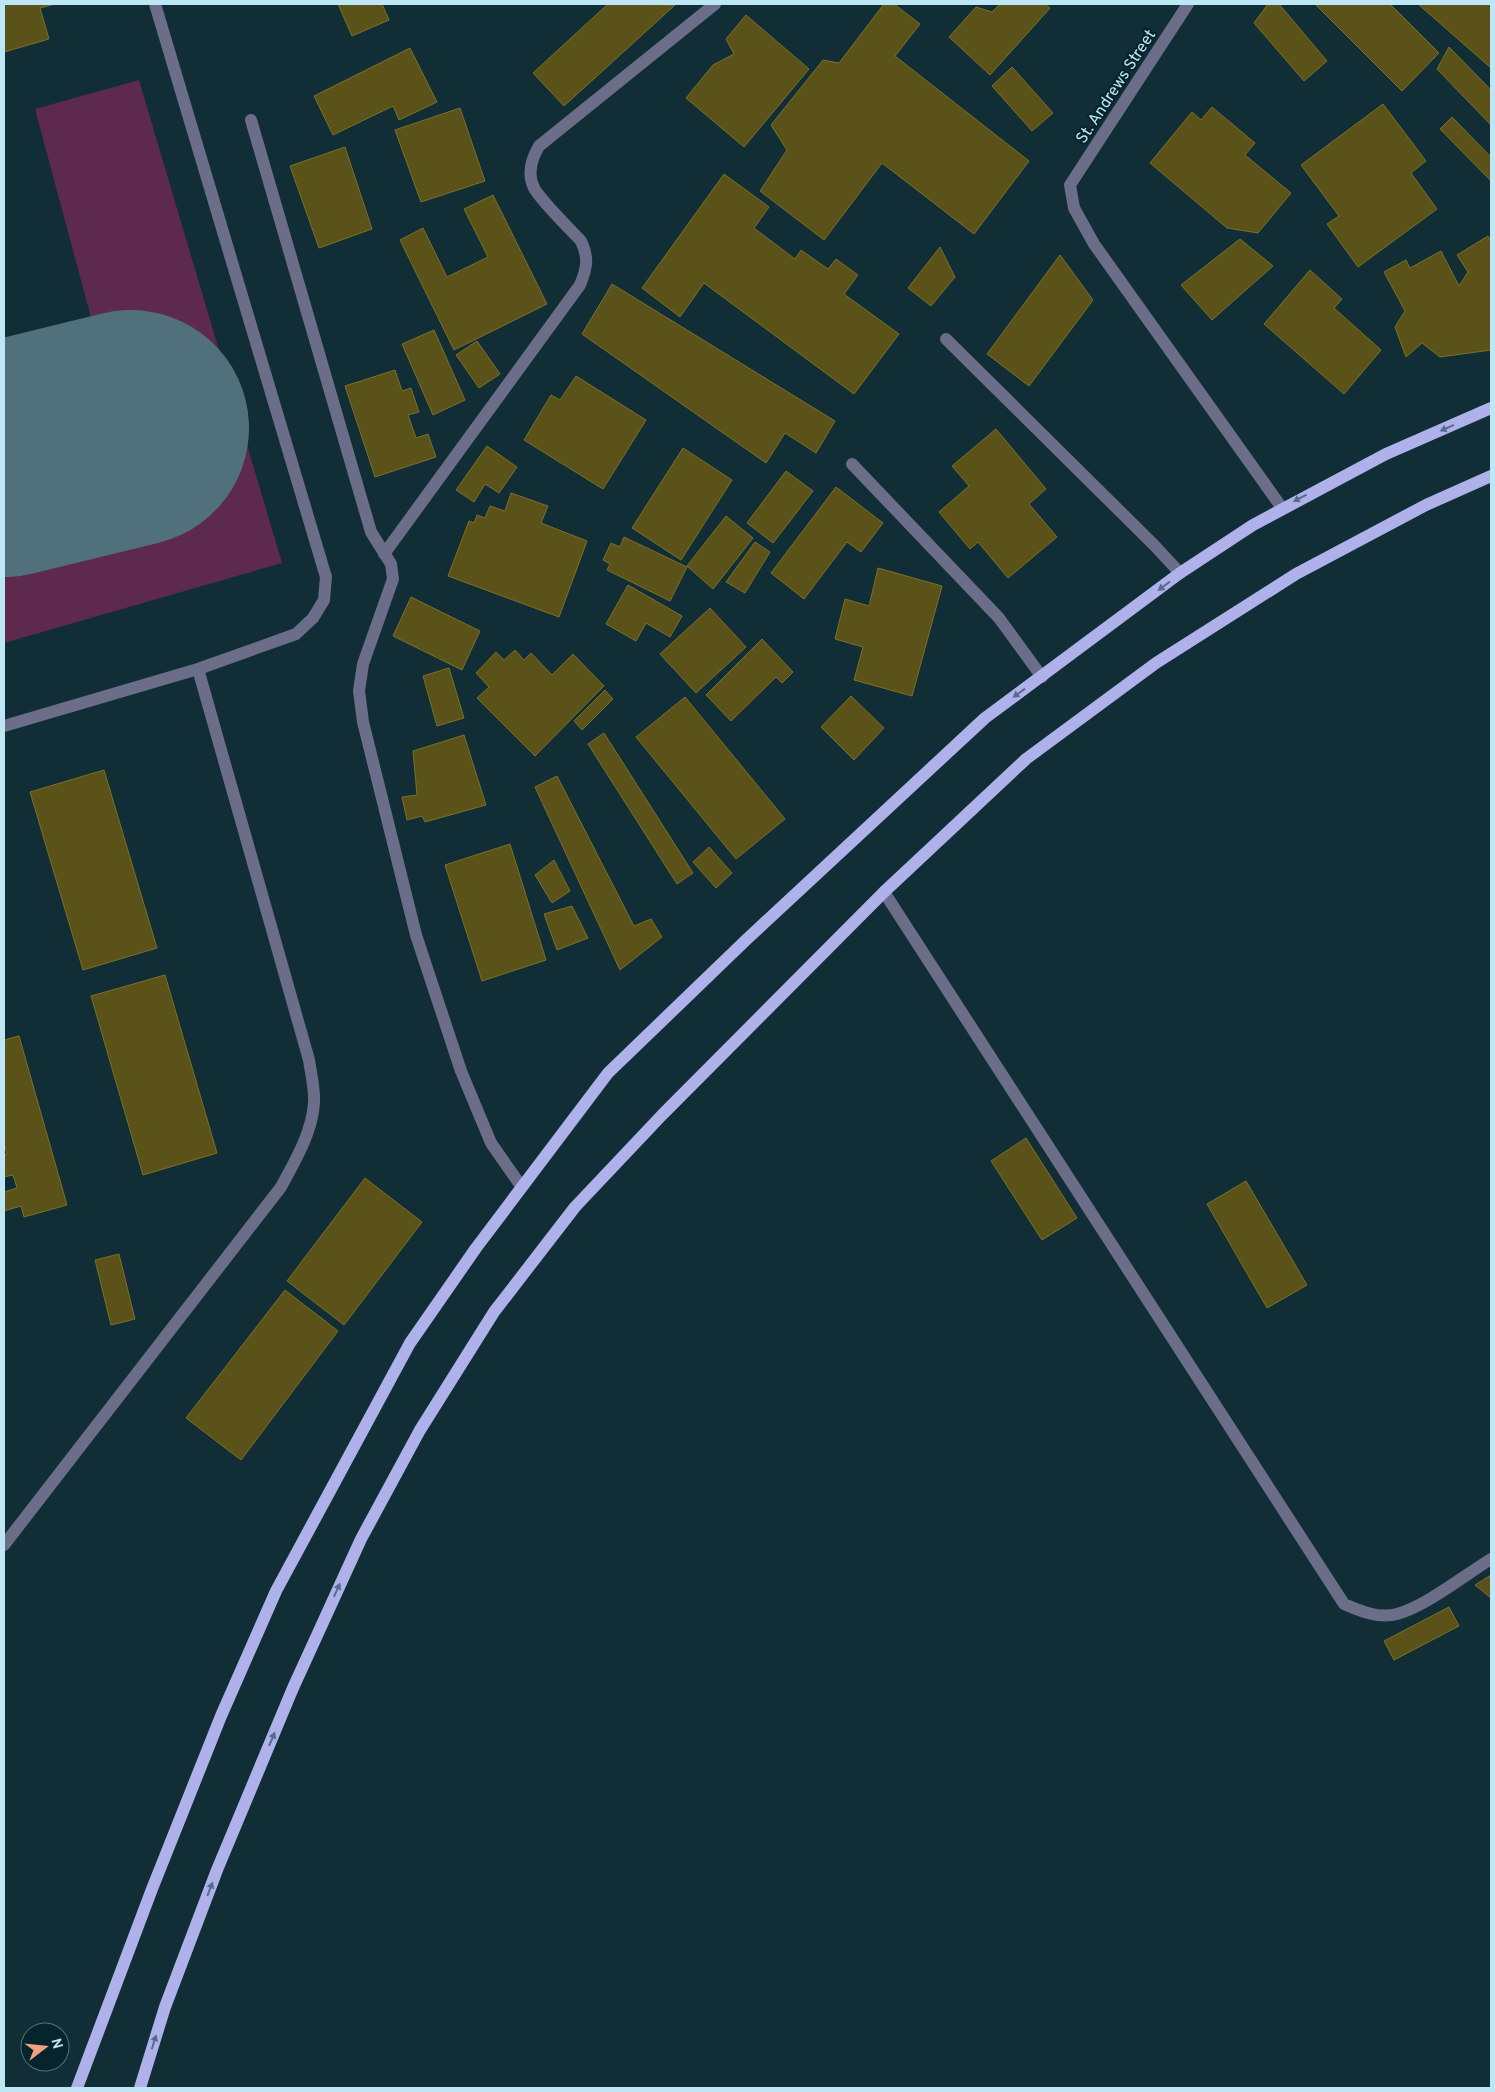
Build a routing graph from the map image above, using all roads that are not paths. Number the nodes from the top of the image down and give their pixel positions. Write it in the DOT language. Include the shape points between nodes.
graph roads {
  1 [pos="155,4"];
  2 [pos="715,4"];
  3 [pos="1188,4"];
  4 [pos="250,120"];
  5 [pos="946,339"];
  6 [pos="1491,408"];
  7 [pos="852,464"];
  8 [pos="1491,476"];
  9 [pos="1282,508"];
  10 [pos="384,554"];
  11 [pos="1180,574"];
  12 [pos="198,669"];
  13 [pos="1042,676"];
  14 [pos="4,726"];
  15 [pos="884,892"];
  16 [pos="521,1186"];
  17 [pos="4,1545"];
  18 [pos="1491,1559"];
  19 [pos="77,2088"];
  20 [pos="140,2088"];
  1 -- 12 [label="street" via="326,577 324,600 313,618 296,634"];
  2 -- 10 [label="street" via="539,146 530,169 534,187 581,241 587,267 580,285"];
  3 -- 9 [label="street, St. Andrews Street" via="1070,185 1074,208 1094,244"];
  4 -- 10 [label="street" via="371,532"];
  5 -- 11 [label="street" via="1154,544"];
  6 -- 9 [label="main road, one-way" via="1386,454"];
  7 -- 13 [label="street" via="999,618"];
  8 -- 15 [label="main road" via="1426,505 1296,574 1156,663 1026,759"];
  9 -- 11 [label="main road"];
  10 -- 16 [label="street" via="391,564 393,579 363,664 359,691 363,722 416,935 461,1071 491,1144"];
  11 -- 13 [label="main road, one-way"];
  12 -- 14 [label="street"];
  12 -- 17 [label="street" via="309,1060 314,1103 311,1119 304,1142 281,1187"];
  13 -- 16 [label="main road, one-way" via="985,718 608,1073"];
  15 -- 18 [label="street" via="1344,1604 1366,1614 1396,1615"];
  20 -- 15 [label="main road, one-way" via="165,2007 217,1870 293,1688 361,1539 426,1422 494,1312 575,1207"];
  16 -- 19 [label="main road" via="410,1344 276,1591 221,1716 152,1888"];
}
